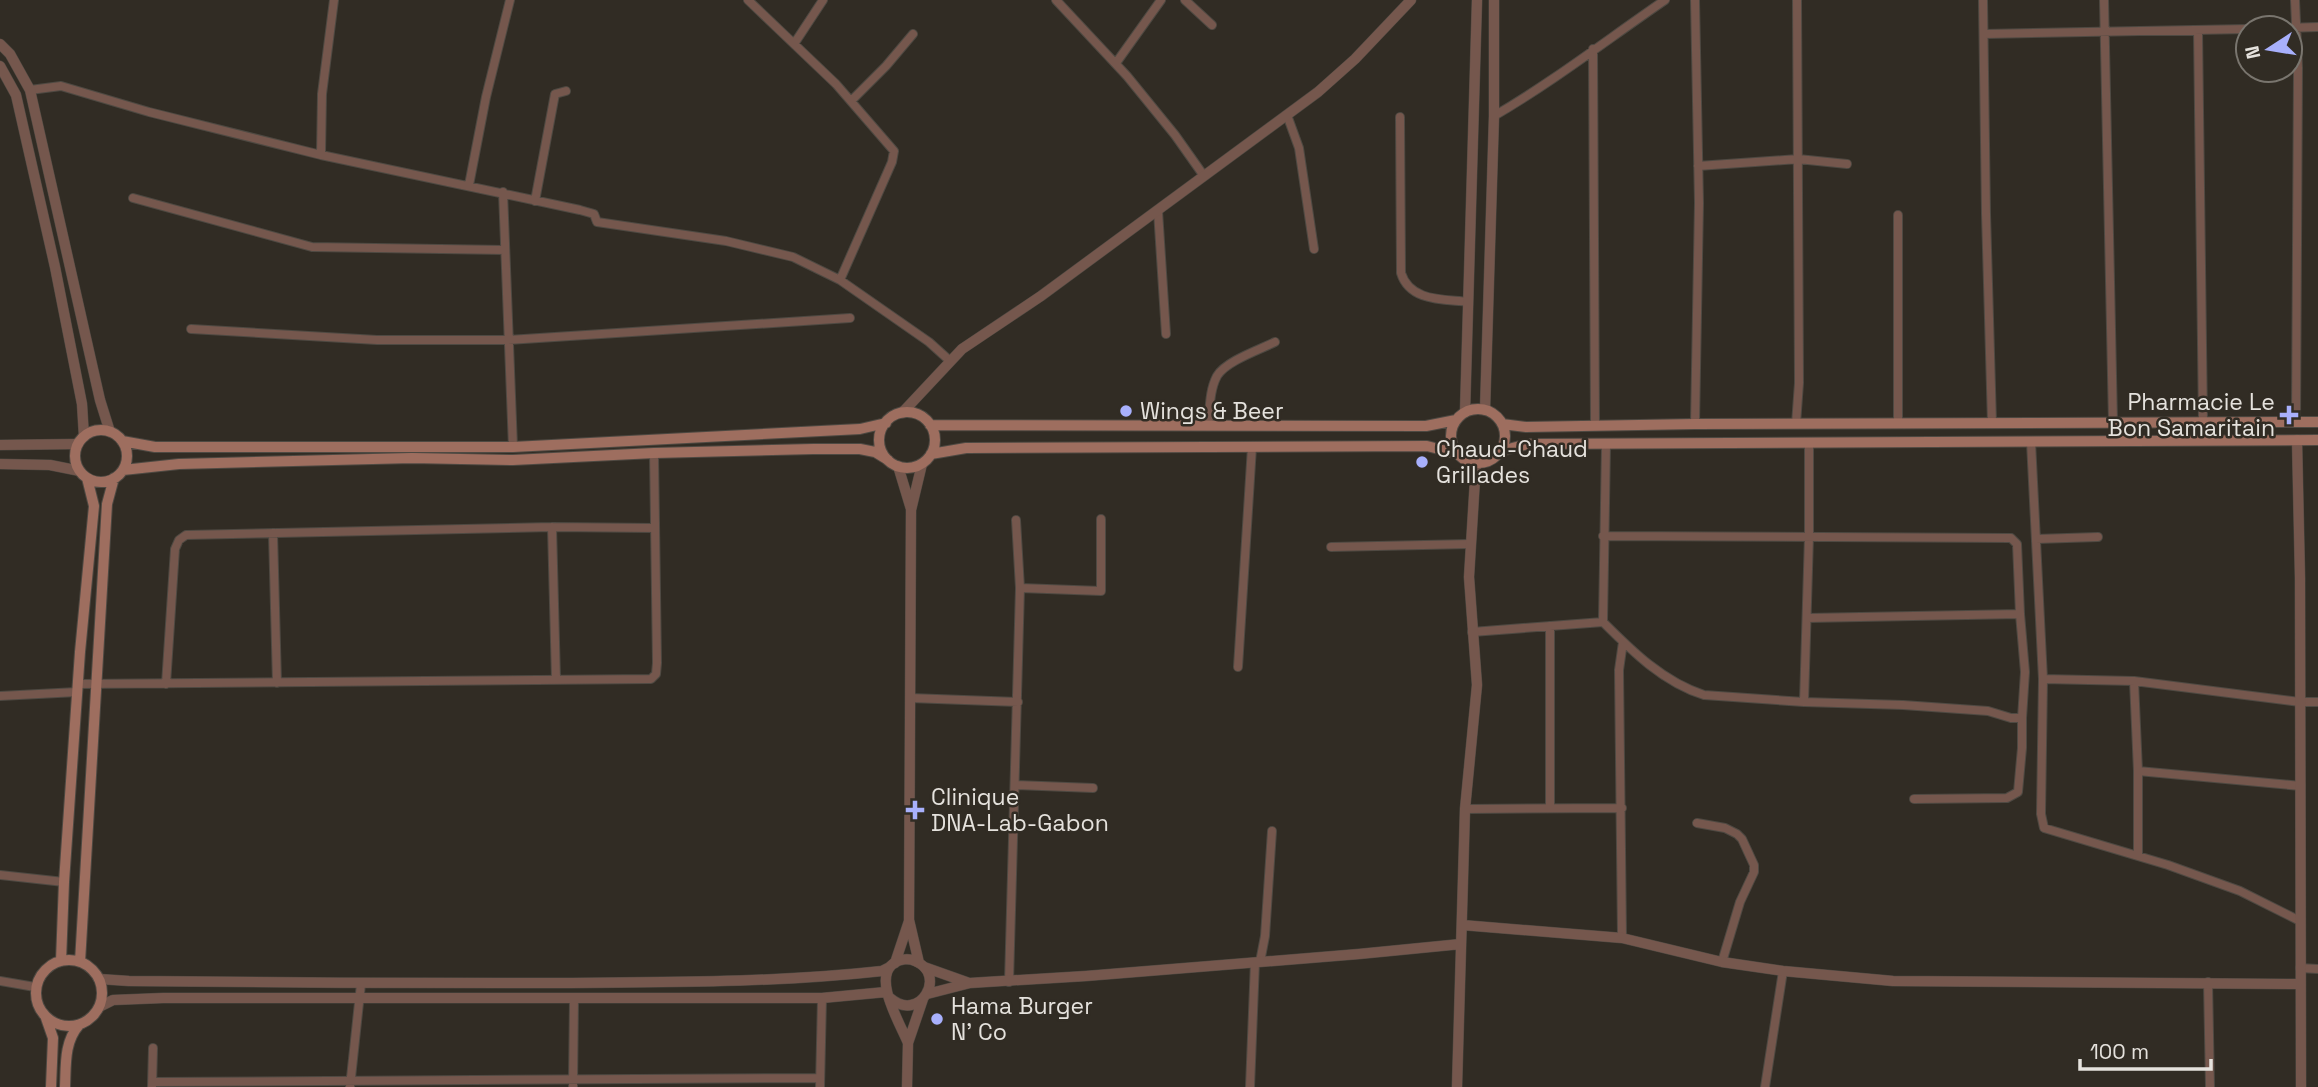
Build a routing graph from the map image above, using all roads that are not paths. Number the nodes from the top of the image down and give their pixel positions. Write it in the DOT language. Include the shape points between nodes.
graph roads {
  1 [pos="334,0"];
  2 [pos="510,0"];
  3 [pos="748,0"];
  4 [pos="823,0"];
  5 [pos="1056,0"];
  6 [pos="1161,0"];
  7 [pos="1185,0"];
  8 [pos="1411,0"];
  9 [pos="1477,0"];
  10 [pos="1494,0"];
  11 [pos="1665,0"];
  12 [pos="1695,0"];
  13 [pos="1797,0"];
  14 [pos="1983,0"];
  15 [pos="2104,0"];
  16 [pos="1212,26"];
  17 [pos="2234,30"];
  18 [pos="2105,31"];
  19 [pos="2198,31"];
  20 [pos="912,34"];
  21 [pos="1984,34"];
  22 [pos="0,44"];
  23 [pos="794,44"];
  24 [pos="1593,49"];
  25 [pos="1116,63"];
  26 [pos="0,66"];
  27 [pos="2297,84"];
  28 [pos="30,90"];
  29 [pos="566,91"];
  30 [pos="851,101"];
  31 [pos="1287,115"];
  32 [pos="1494,116"];
  33 [pos="1400,117"];
  34 [pos="321,155"];
  35 [pos="1798,159"];
  36 [pos="1847,164"];
  37 [pos="1698,166"];
  38 [pos="1204,176"];
  39 [pos="469,185"];
  40 [pos="503,192"];
  41 [pos="133,198"];
  42 [pos="535,201"];
  43 [pos="1158,211"];
  44 [pos="1898,215"];
  45 [pos="1314,249"];
  46 [pos="505,250"];
  47 [pos="840,280"];
  48 [pos="1468,302"];
  49 [pos="850,318"];
  50 [pos="191,329"];
  51 [pos="1166,334"];
  52 [pos="508,340"];
  53 [pos="1275,342"];
  54 [pos="949,360"];
  55 [pos="1485,410"];
  56 [pos="1465,412"];
  57 [pos="902,413"];
  58 [pos="1455,421"];
  59 [pos="886,422"];
  60 [pos="2113,422"];
  61 [pos="2203,422"];
  62 [pos="2297,422"];
  63 [pos="2318,422"];
  64 [pos="1992,423"];
  65 [pos="1502,424"];
  66 [pos="1695,424"];
  67 [pos="1796,424"];
  68 [pos="1898,424"];
  69 [pos="930,425"];
  70 [pos="1595,425"];
  71 [pos="1208,426"];
  72 [pos="110,432"];
  73 [pos="81,440"];
  74 [pos="122,440"];
  75 [pos="2297,440"];
  76 [pos="2318,440"];
  77 [pos="1809,442"];
  78 [pos="2031,442"];
  79 [pos="1606,444"];
  80 [pos="0,445"];
  81 [pos="513,447"];
  82 [pos="1252,447"];
  83 [pos="1501,451"];
  84 [pos="654,453"];
  85 [pos="931,454"];
  86 [pos="1458,454"];
  87 [pos="893,463"];
  88 [pos="1476,463"];
  89 [pos="0,464"];
  90 [pos="922,464"];
  91 [pos="118,474"];
  92 [pos="84,475"];
  93 [pos="911,510"];
  94 [pos="1101,519"];
  95 [pos="1016,520"];
  96 [pos="552,527"];
  97 [pos="655,528"];
  98 [pos="273,533"];
  99 [pos="1603,536"];
  100 [pos="1809,536"];
  101 [pos="2098,537"];
  102 [pos="2036,539"];
  103 [pos="1470,544"];
  104 [pos="1331,547"];
  105 [pos="1020,588"];
  106 [pos="2020,614"];
  107 [pos="1807,618"];
  108 [pos="1603,622"];
  109 [pos="1550,626"];
  110 [pos="1472,632"];
  111 [pos="1623,642"];
  112 [pos="1238,667"];
  113 [pos="2043,679"];
  114 [pos="556,680"];
  115 [pos="2134,681"];
  116 [pos="277,683"];
  117 [pos="96,684"];
  118 [pos="166,684"];
  119 [pos="78,688"];
  120 [pos="0,696"];
  121 [pos="911,698"];
  122 [pos="1017,702"];
  123 [pos="1804,702"];
  124 [pos="2300,702"];
  125 [pos="2318,702"];
  126 [pos="2022,718"];
  127 [pos="2138,771"];
  128 [pos="1015,785"];
  129 [pos="2301,786"];
  130 [pos="1093,788"];
  131 [pos="1914,799"];
  132 [pos="1550,808"];
  133 [pos="1622,808"];
  134 [pos="1465,809"];
  135 [pos="1697,824"];
  136 [pos="1272,831"];
  137 [pos="2138,855"];
  138 [pos="0,875"];
  139 [pos="64,882"];
  140 [pos="909,920"];
  141 [pos="2300,921"];
  142 [pos="1462,925"];
  143 [pos="1622,938"];
  144 [pos="1461,944"];
  145 [pos="61,961"];
  146 [pos="80,962"];
  147 [pos="1257,962"];
  148 [pos="1722,962"];
  149 [pos="892,965"];
  150 [pos="922,965"];
  151 [pos="2300,968"];
  152 [pos="2318,968"];
  153 [pos="1783,971"];
  154 [pos="99,979"];
  155 [pos="0,981"];
  156 [pos="1009,982"];
  157 [pos="2208,982"];
  158 [pos="970,983"];
  159 [pos="361,984"];
  160 [pos="2300,984"];
  161 [pos="35,987"];
  162 [pos="888,995"];
  163 [pos="925,997"];
  164 [pos="360,998"];
  165 [pos="574,998"];
  166 [pos="822,998"];
  167 [pos="99,1007"];
  168 [pos="46,1018"];
  169 [pos="79,1025"];
  170 [pos="908,1043"];
  171 [pos="153,1048"];
  172 [pos="452,1083"];
  173 [pos="573,1083"];
  174 [pos="820,1083"];
  175 [pos="152,1084"];
  176 [pos="298,1084"];
  177 [pos="351,1084"];
  178 [pos="659,1084"];
  179 [pos="229,1085"];
  180 [pos="51,1087"];
  181 [pos="65,1087"];
  182 [pos="907,1087"];
  183 [pos="1250,1087"];
  184 [pos="1457,1087"];
  185 [pos="1765,1087"];
  186 [pos="2210,1087"];
  187 [pos="2301,1087"];
  1 -- 34 [label="street" via="322,94"];
  2 -- 39 [label="street"];
  3 -- 23 [label="street"];
  4 -- 23 [label="street"];
  5 -- 25 [label="street"];
  6 -- 25 [label="street"];
  7 -- 16 [label="street"];
  8 -- 31 [label="street" via="1355,59"];
  9 -- 48 [label="street"];
  10 -- 32 [label="street"];
  11 -- 24 [label="street"];
  12 -- 37 [label="street"];
  13 -- 35 [label="street"];
  14 -- 21 [label="street"];
  15 -- 18 [label="street"];
  17 -- 19 [label="street"];
  18 -- 19 [label="street"];
  18 -- 21 [label="street"];
  18 -- 60 [label="street"];
  19 -- 61 [label="street"];
  20 -- 30 [label="street"];
  21 -- 64 [label="street"];
  22 -- 28 [label="street"];
  23 -- 30 [label="street"];
  24 -- 32 [label="street" via="1573,67"];
  24 -- 70 [label="street"];
  25 -- 38 [label="street"];
  26 -- 73 [label="street" via="16,95 52,253 82,404"];
  27 -- 62 [label="street"];
  28 -- 34 [label="street" via="61,86"];
  28 -- 72 [label="street"];
  29 -- 42 [label="street" via="555,94"];
  30 -- 47 [label="street" via="895,155"];
  31 -- 38 [label="street"];
  31 -- 45 [label="street" via="1298,148"];
  32 -- 55 [label="street"];
  33 -- 48 [label="street" via="1401,273 1415,293"];
  34 -- 39 [label="street"];
  35 -- 36 [label="street"];
  35 -- 37 [label="street"];
  35 -- 67 [label="street"];
  37 -- 66 [label="street"];
  38 -- 43 [label="street"];
  39 -- 40 [label="street"];
  40 -- 42 [label="street"];
  40 -- 46 [label="street"];
  41 -- 46 [label="street" via="312,247"];
  42 -- 47 [label="street" via="594,214 597,222 726,241 793,257"];
  43 -- 51 [label="street"];
  43 -- 54 [label="street"];
  44 -- 68 [label="street"];
  46 -- 52 [label="street"];
  47 -- 54 [label="street"];
  48 -- 56 [label="street"];
  49 -- 52 [label="street"];
  50 -- 52 [label="street" via="377,340"];
  52 -- 81 [label="street"];
  53 -- 71 [label="street" via="1218,374"];
  54 -- 57 [label="street"];
  55 -- 56 [label="main road"];
  55 -- 65 [label="main road"];
  56 -- 58 [label="main road"];
  57 -- 59 [label="main road"];
  57 -- 69 [label="main road" via="918,415"];
  58 -- 71 [label="main road" via="1426,426"];
  58 -- 86 [label="main road" via="1451,438"];
  59 -- 81 [label="main road" via="860,429"];
  59 -- 87 [label="main road" via="881,449"];
  60 -- 61 [label="main road"];
  60 -- 64 [label="main road"];
  61 -- 62 [label="main road"];
  62 -- 63 [label="main road"];
  64 -- 68 [label="main road"];
  65 -- 70 [label="main road"];
  65 -- 83 [label="main road" via="1505,438"];
  66 -- 67 [label="main road"];
  66 -- 70 [label="main road"];
  67 -- 68 [label="main road"];
  69 -- 71 [label="main road"];
  69 -- 85 [label="main road" via="935,440"];
  72 -- 73 [label="main road" via="96,430"];
  72 -- 74 [label="main road"];
  73 -- 80 [label="street"];
  73 -- 92 [label="main road" via="75,458"];
  74 -- 81 [label="main road" via="155,447"];
  74 -- 91 [label="main road" via="127,455"];
  75 -- 76 [label="main road"];
  75 -- 78 [label="main road"];
  75 -- 124 [label="street"];
  77 -- 78 [label="main road"];
  77 -- 79 [label="main road"];
  77 -- 100 [label="street"];
  78 -- 102 [label="street"];
  79 -- 83 [label="main road" via="1528,444"];
  79 -- 99 [label="street"];
  82 -- 85 [label="main road" via="966,447"];
  82 -- 86 [label="main road" via="1427,446"];
  82 -- 112 [label="street"];
  83 -- 88 [label="main road"];
  84 -- 87 [label="main road" via="860,449"];
  84 -- 91 [label="main road" via="513,460 178,464"];
  84 -- 97 [label="street"];
  85 -- 90 [label="main road"];
  86 -- 88 [label="main road"];
  87 -- 90 [label="main road" via="910,468"];
  87 -- 93 [label="street"];
  88 -- 103 [label="street"];
  89 -- 92 [label="street" via="50,465"];
  90 -- 93 [label="street"];
  91 -- 92 [label="main road" via="101,482"];
  91 -- 117 [label="main road" via="107,504"];
  92 -- 119 [label="main road" via="94,506"];
  93 -- 121 [label="street"];
  94 -- 105 [label="street" via="1101,591"];
  95 -- 105 [label="street"];
  96 -- 97 [label="street"];
  96 -- 98 [label="street"];
  96 -- 114 [label="street"];
  97 -- 114 [label="street" via="656,674 641,681"];
  98 -- 116 [label="street"];
  98 -- 118 [label="street" via="186,535 179,540"];
  99 -- 100 [label="street"];
  99 -- 108 [label="street"];
  100 -- 106 [label="street" via="2011,538 2017,544"];
  100 -- 107 [label="street"];
  101 -- 102 [label="street"];
  102 -- 113 [label="street"];
  103 -- 104 [label="street"];
  103 -- 110 [label="street"];
  105 -- 122 [label="street"];
  106 -- 107 [label="street"];
  106 -- 126 [label="street" via="2025,672"];
  107 -- 123 [label="street"];
  108 -- 109 [label="street"];
  108 -- 111 [label="street"];
  109 -- 110 [label="street"];
  109 -- 132 [label="street"];
  110 -- 134 [label="street" via="1477,685"];
  111 -- 123 [label="street" via="1661,674 1704,695"];
  111 -- 133 [label="street" via="1619,670"];
  113 -- 115 [label="street"];
  113 -- 137 [label="street" via="2040,814 2044,828"];
  114 -- 116 [label="street"];
  115 -- 124 [label="street"];
  115 -- 127 [label="street"];
  116 -- 118 [label="street"];
  117 -- 118 [label="street"];
  117 -- 119 [label="street"];
  117 -- 146 [label="main road"];
  119 -- 120 [label="street"];
  119 -- 139 [label="main road"];
  121 -- 122 [label="street"];
  121 -- 140 [label="street"];
  122 -- 128 [label="street"];
  123 -- 126 [label="street" via="1988,711"];
  124 -- 125 [label="street"];
  124 -- 129 [label="street"];
  126 -- 131 [label="street" via="2018,792 2007,798"];
  127 -- 129 [label="street"];
  127 -- 137 [label="street"];
  128 -- 130 [label="street"];
  128 -- 156 [label="street"];
  129 -- 141 [label="street"];
  132 -- 133 [label="street"];
  132 -- 134 [label="street"];
  133 -- 143 [label="street"];
  134 -- 142 [label="street"];
  135 -- 148 [label="street" via="1737,834 1754,865"];
  136 -- 147 [label="street" via="1265,936"];
  137 -- 141 [label="street" via="2240,891"];
  138 -- 139 [label="street"];
  139 -- 145 [label="main road"];
  140 -- 149 [label="street"];
  140 -- 150 [label="street"];
  141 -- 151 [label="street"];
  142 -- 143 [label="street"];
  142 -- 144 [label="street"];
  143 -- 148 [label="street"];
  144 -- 147 [label="street"];
  144 -- 184 [label="street"];
  145 -- 146 [label="main road"];
  145 -- 161 [label="main road" via="45,970"];
  146 -- 154 [label="main road"];
  147 -- 156 [label="street"];
  147 -- 183 [label="street"];
  148 -- 153 [label="street"];
  149 -- 150 [label="street" via="908,959"];
  149 -- 159 [label="street" via="882,971 812,979"];
  149 -- 162 [label="street" via="884,979"];
  150 -- 158 [label="street"];
  150 -- 163 [label="street" via="930,980"];
  151 -- 152 [label="street"];
  151 -- 160 [label="street"];
  153 -- 157 [label="street" via="1894,981"];
  153 -- 185 [label="street"];
  154 -- 159 [label="street"];
  154 -- 167 [label="main road"];
  155 -- 161 [label="street"];
  156 -- 158 [label="street"];
  157 -- 160 [label="street"];
  157 -- 186 [label="street"];
  158 -- 163 [label="street"];
  159 -- 164 [label="street"];
  160 -- 187 [label="street"];
  161 -- 168 [label="main road" via="38,1006"];
  162 -- 163 [label="street" via="906,1006"];
  162 -- 166 [label="street"];
  162 -- 170 [label="street"];
  163 -- 170 [label="street"];
  164 -- 165 [label="street"];
  164 -- 167 [label="street" via="130,999"];
  164 -- 177 [label="street"];
  165 -- 166 [label="street"];
  165 -- 173 [label="street"];
  166 -- 174 [label="street"];
  167 -- 169 [label="main road"];
  168 -- 169 [label="main road" via="62,1026"];
  168 -- 180 [label="main road" via="53,1038"];
  169 -- 181 [label="main road" via="68,1046"];
  170 -- 182 [label="street"];
  171 -- 175 [label="street"];
  172 -- 173 [label="street"];
  172 -- 177 [label="street"];
  173 -- 178 [label="street"];
  174 -- 178 [label="street"];
  175 -- 179 [label="street"];
  176 -- 177 [label="street"];
  176 -- 179 [label="street"];
}
